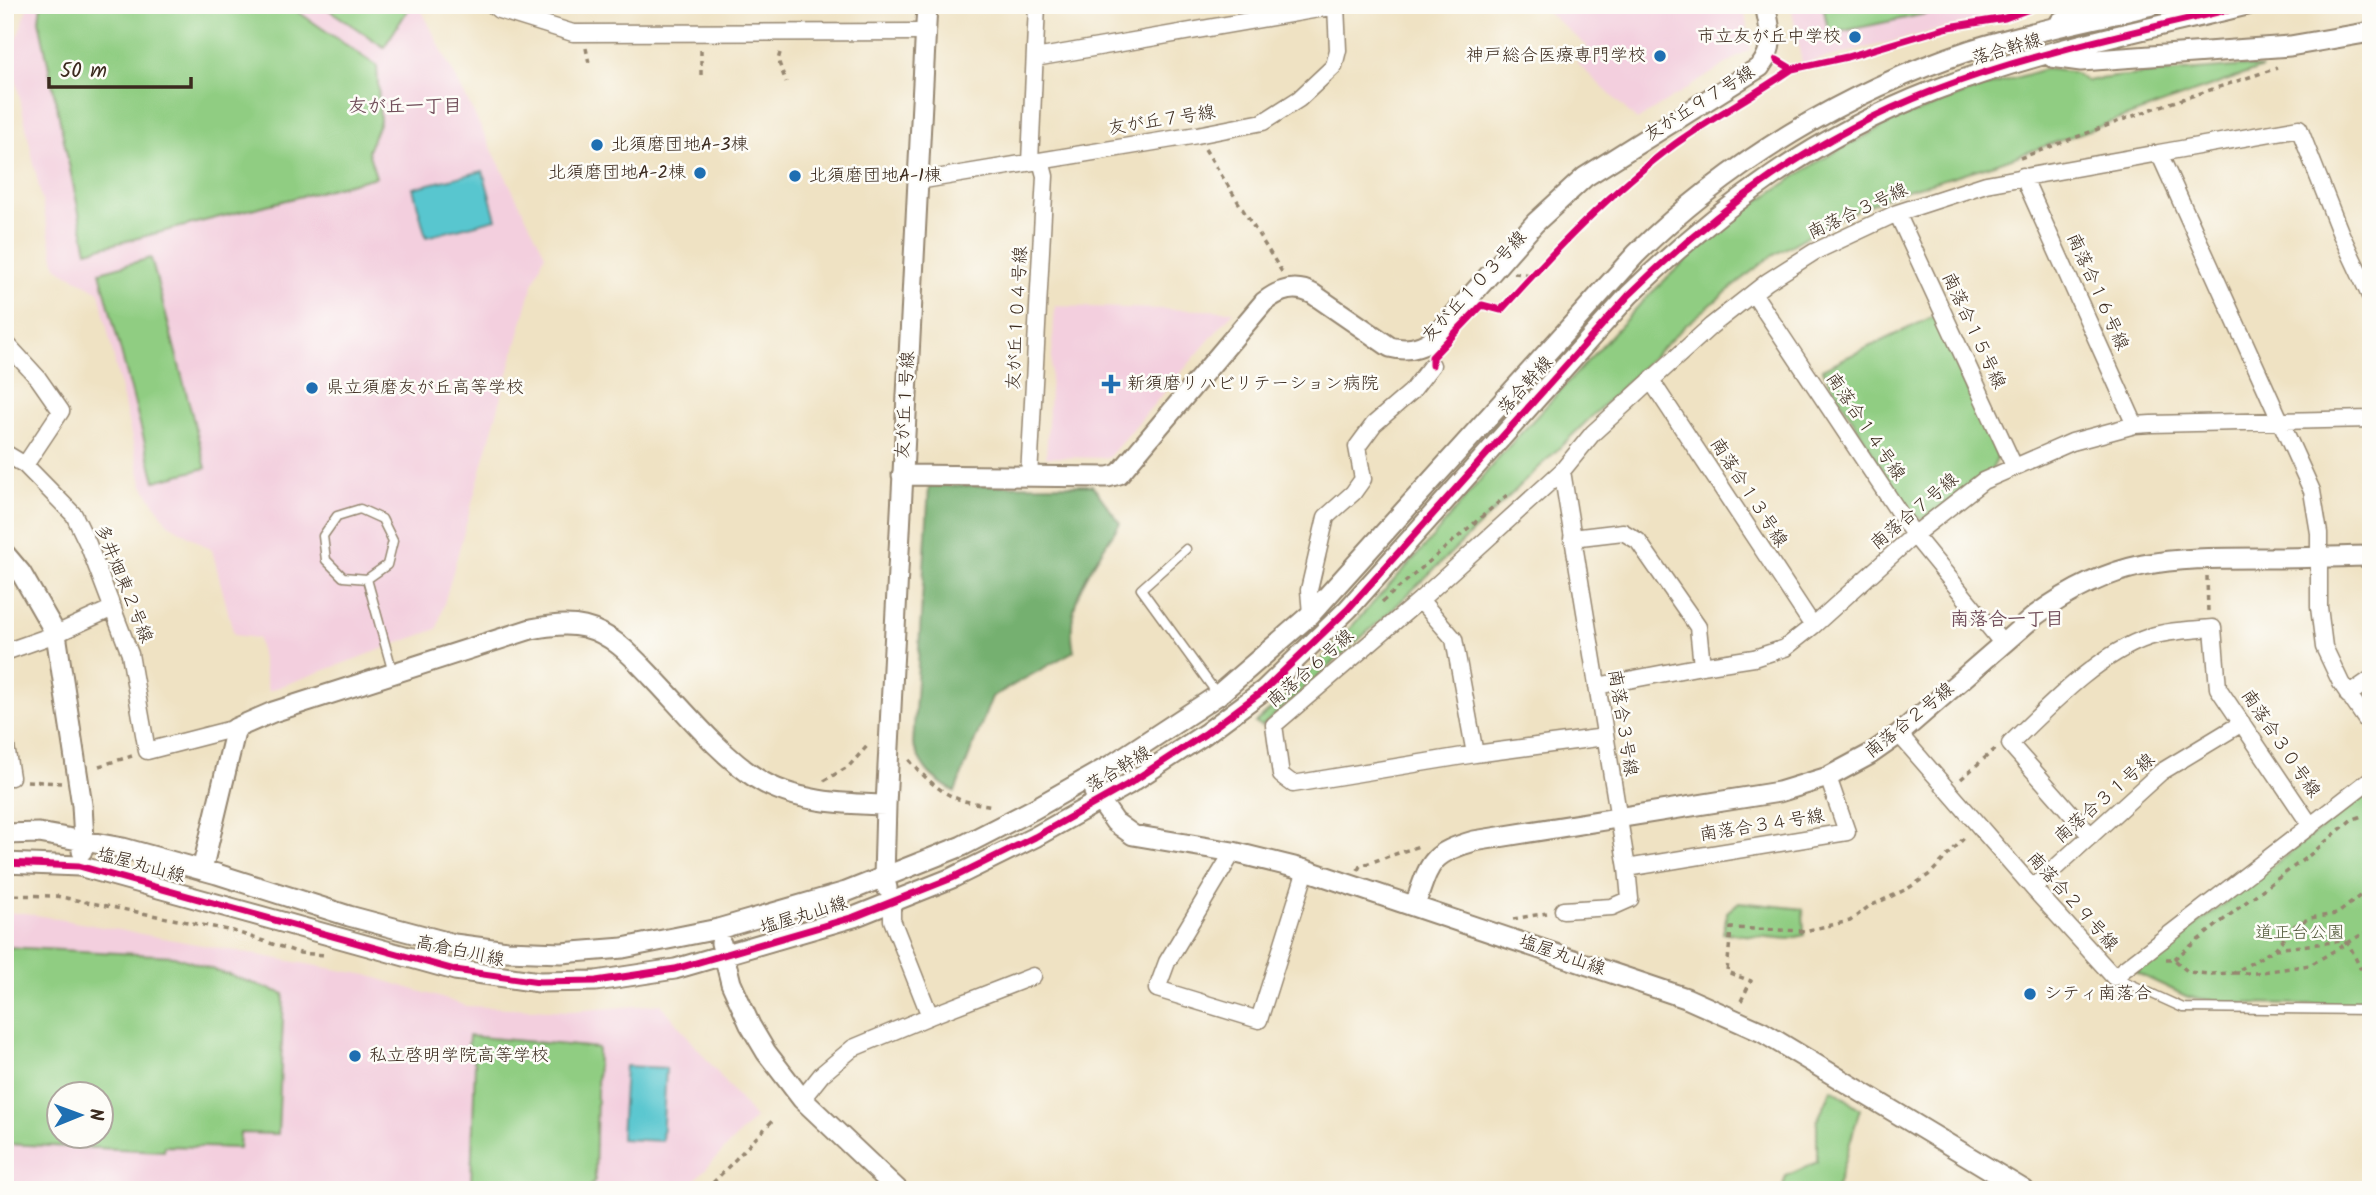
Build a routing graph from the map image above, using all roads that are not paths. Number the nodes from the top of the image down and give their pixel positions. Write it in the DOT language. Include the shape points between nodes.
graph roads {
  1 [pos="927,5"];
  2 [pos="1037,5"];
  3 [pos="1765,5"];
  4 [pos="2088,5"];
  5 [pos="2152,5"];
  6 [pos="2247,5"];
  7 [pos="1336,6"];
  8 [pos="497,7"];
  9 [pos="2048,30"];
  10 [pos="926,32"];
  11 [pos="2371,32"];
  12 [pos="2045,55"];
  13 [pos="1035,58"];
  14 [pos="2159,153"];
  15 [pos="1035,161"];
  16 [pos="2023,176"];
  17 [pos="1586,177"];
  18 [pos="918,181"];
  19 [pos="1896,213"];
  20 [pos="1753,293"];
  21 [pos="2371,298"];
  22 [pos="5,342"];
  23 [pos="1432,365"];
  24 [pos="1652,382"];
  25 [pos="2280,419"];
  26 [pos="2371,419"];
  27 [pos="2135,425"];
  28 [pos="5,453"];
  29 [pos="25,465"];
  30 [pos="2014,466"];
  31 [pos="1562,471"];
  32 [pos="902,475"];
  33 [pos="1029,477"];
  34 [pos="1914,535"];
  35 [pos="1572,538"];
  36 [pos="1186,549"];
  37 [pos="5,554"];
  38 [pos="2371,556"];
  39 [pos="2319,557"];
  40 [pos="367,579"];
  41 [pos="1420,600"];
  42 [pos="113,608"];
  43 [pos="1311,614"];
  44 [pos="1813,626"];
  45 [pos="56,634"];
  46 [pos="2003,644"];
  47 [pos="5,652"];
  48 [pos="1702,666"];
  49 [pos="393,673"];
  50 [pos="2371,679"];
  51 [pos="1597,686"];
  52 [pos="1218,695"];
  53 [pos="2348,695"];
  54 [pos="2242,723"];
  55 [pos="2371,727"];
  56 [pos="236,728"];
  57 [pos="1899,734"];
  58 [pos="1605,737"];
  59 [pos="5,740"];
  60 [pos="1475,754"];
  61 [pos="8,777"];
  62 [pos="1828,777"];
  63 [pos="1086,779"];
  64 [pos="2371,779"];
  65 [pos="1100,800"];
  66 [pos="886,805"];
  67 [pos="1618,817"];
  68 [pos="2311,826"];
  69 [pos="5,834"];
  70 [pos="2091,836"];
  71 [pos="83,840"];
  72 [pos="1233,852"];
  73 [pos="5,863"];
  74 [pos="79,866"];
  75 [pos="1627,868"];
  76 [pos="202,870"];
  77 [pos="1306,870"];
  78 [pos="884,877"];
  79 [pos="2033,888"];
  80 [pos="195,897"];
  81 [pos="892,904"];
  82 [pos="1415,905"];
  83 [pos="1563,910"];
  84 [pos="718,929"];
  85 [pos="724,955"];
  86 [pos="1033,976"];
  87 [pos="2114,977"];
  88 [pos="2371,1010"];
  89 [pos="930,1016"];
  90 [pos="802,1100"];
  91 [pos="898,1190"];
  92 [pos="2024,1190"];
  1 -- 10 [label="street, 友が丘１号線"];
  2 -- 13 [label="street, 友が丘１０４号線"];
  3 -- 17 [label="street, 友が丘９７号線" via="1772,42 1760,67"];
  4 -- 9 [label="street"];
  5 -- 9 [label="street, 落合幹線"];
  6 -- 12 [label="street, 落合幹線"];
  7 -- 13 [label="street"];
  7 -- 15 [label="street, 友が丘７号線" via="1334,66 1299,99 1263,122"];
  8 -- 10 [label="street" via="573,33"];
  9 -- 43 [label="street, 落合幹線" via="1972,50 1898,78 1793,133 1725,179 1648,242 1616,275"];
  10 -- 18 [label="street, 友が丘１号線"];
  11 -- 12 [label="street" via="2290,47 2081,61"];
  12 -- 65 [label="street, 落合幹線" via="1936,89 1859,124 1786,165 1731,204 1629,295 1306,651 1205,734"];
  13 -- 15 [label="street, 友が丘１０４号線"];
  14 -- 16 [label="street, 南落合３号線"];
  14 -- 21 [label="street, 南落合３号線" via="2299,128"];
  14 -- 25 [label="street"];
  15 -- 18 [label="street, 友が丘７号線"];
  15 -- 33 [label="street, 友が丘１０４号線" via="1045,176"];
  16 -- 19 [label="street, 南落合３号線"];
  16 -- 27 [label="street, 南落合１６号線"];
  17 -- 33 [label="street, 友が丘１０３号線" via="1535,223 1423,346 1390,347 1307,290 1280,291 1264,302 1119,474 1108,478"];
  18 -- 32 [label="street, 友が丘１号線"];
  19 -- 20 [label="street, 南落合３号線" via="1814,252"];
  19 -- 30 [label="street, 南落合１５号線"];
  20 -- 24 [label="street, 南落合３号線"];
  20 -- 34 [label="street, 南落合１４号線"];
  22 -- 29 [label="street" via="61,411"];
  23 -- 43 [label="street" via="1357,447 1363,478 1326,517 1309,590"];
  24 -- 31 [label="street, 南落合３号線" via="1593,433"];
  24 -- 44 [label="street, 南落合１３号線"];
  25 -- 26 [label="street, 南落合７号線"];
  25 -- 27 [label="street, 南落合７号線"];
  25 -- 39 [label="street" via="2312,491"];
  27 -- 30 [label="street, 南落合７号線" via="2072,442"];
  28 -- 29 [label="street, 多井畑東２号線"];
  29 -- 42 [label="street, 多井畑東２号線" via="74,515"];
  30 -- 34 [label="street, 南落合７号線" via="1983,481"];
  31 -- 35 [label="street, 南落合３号線"];
  31 -- 41 [label="street, 南落合６号線"];
  32 -- 33 [label="street, 友が丘１０３号線"];
  32 -- 66 [label="street, 友が丘１号線"];
  34 -- 44 [label="street, 南落合７号線"];
  34 -- 46 [label="street, 南落合１４号線"];
  35 -- 48 [label="street" via="1623,532 1639,541 1698,627"];
  35 -- 51 [label="street, 南落合３号線"];
  36 -- 52 [label="lane" via="1141,589"];
  37 -- 45 [label="street, 塩屋丸山線"];
  38 -- 39 [label="street, 南落合２号線"];
  39 -- 46 [label="street, 南落合２号線" via="2197,558 2132,567 2061,597"];
  39 -- 53 [label="street" via="2324,647"];
  40 -- 40 [label="lane" via="343,577 326,560 323,536 337,516 360,509 382,519 393,541 387,565"];
  40 -- 49 [label="lane"];
  41 -- 60 [label="street" via="1454,639"];
  41 -- 60 [label="street, 南落合６号線" via="1275,725 1281,775 1293,784"];
  42 -- 45 [label="street"];
  42 -- 56 [label="street, 多井畑東２号線" via="130,654 147,751"];
  43 -- 52 [label="street, 落合幹線"];
  44 -- 48 [label="street, 南落合７号線" via="1785,648"];
  45 -- 47 [label="street"];
  45 -- 71 [label="street, 塩屋丸山線" via="79,775"];
  46 -- 57 [label="street, 南落合２号線"];
  48 -- 51 [label="street, 南落合７号線"];
  49 -- 56 [label="street"];
  49 -- 66 [label="street" via="531,629 560,624 585,627 625,649 757,779 804,797"];
  50 -- 53 [label="street"];
  51 -- 58 [label="street, 南落合３号線"];
  52 -- 63 [label="street, 落合幹線"];
  53 -- 55 [label="street"];
  54 -- 68 [label="street, 南落合３０号線"];
  54 -- 70 [label="street, 南落合３１号線" via="2161,772"];
  54 -- 70 [label="street, 南落合３０号線" via="2218,688 2213,628 2151,636 2122,648 2062,694 2010,744"];
  56 -- 76 [label="street, 塩屋丸山線"];
  57 -- 62 [label="street, 南落合２号線"];
  57 -- 79 [label="street, 南落合２９号線"];
  58 -- 60 [label="street, 南落合６号線"];
  58 -- 67 [label="street, 南落合３号線"];
  59 -- 61 [label="street"];
  62 -- 67 [label="street, 南落合２号線" via="1779,792"];
  62 -- 75 [label="street, 南落合３４号線" via="1847,832"];
  63 -- 65 [label="street, 塩屋丸山線"];
  63 -- 78 [label="street, 落合幹線" via="962,846"];
  64 -- 68 [label="street, 南落合２９号線"];
  65 -- 72 [label="street, 塩屋丸山線" via="1115,822 1133,835"];
  65 -- 81 [label="street, 落合幹線" via="985,863"];
  66 -- 78 [label="street"];
  67 -- 75 [label="street, 南落合３号線"];
  67 -- 82 [label="street, 南落合２号線" via="1452,847 1431,863"];
  68 -- 87 [label="street, 南落合２９号線"];
  69 -- 71 [label="street" via="39,833"];
  70 -- 79 [label="street, 南落合３１号線"];
  71 -- 74 [label="street, 塩屋丸山線"];
  71 -- 76 [label="street, 塩屋丸山線"];
  72 -- 77 [label="street, 塩屋丸山線"];
  72 -- 77 [label="street" via="1167,962 1157,989 1259,1020"];
  73 -- 74 [label="street"];
  74 -- 80 [label="street, 塩屋丸山線"];
  75 -- 83 [label="street, 南落合３号線" via="1630,899 1612,907"];
  76 -- 84 [label="street, 高倉白川線" via="349,916 480,948 575,952 623,948"];
  77 -- 82 [label="street, 塩屋丸山線"];
  78 -- 81 [label="street"];
  78 -- 84 [label="street, 塩屋丸山線"];
  79 -- 87 [label="street, 南落合２９号線"];
  80 -- 85 [label="street, 高倉白川線" via="455,970 510,979 568,982 624,978"];
  81 -- 85 [label="street, 塩屋丸山線"];
  81 -- 89 [label="street" via="892,920"];
  82 -- 92 [label="street, 塩屋丸山線" via="1686,998 1762,1032"];
  84 -- 85 [label="street"];
  85 -- 90 [label="street" via="750,1025"];
  86 -- 89 [label="street"];
  87 -- 88 [label="lane" via="2183,1008"];
  89 -- 90 [label="street" via="853,1048 822,1074"];
  90 -- 91 [label="street"];
}
